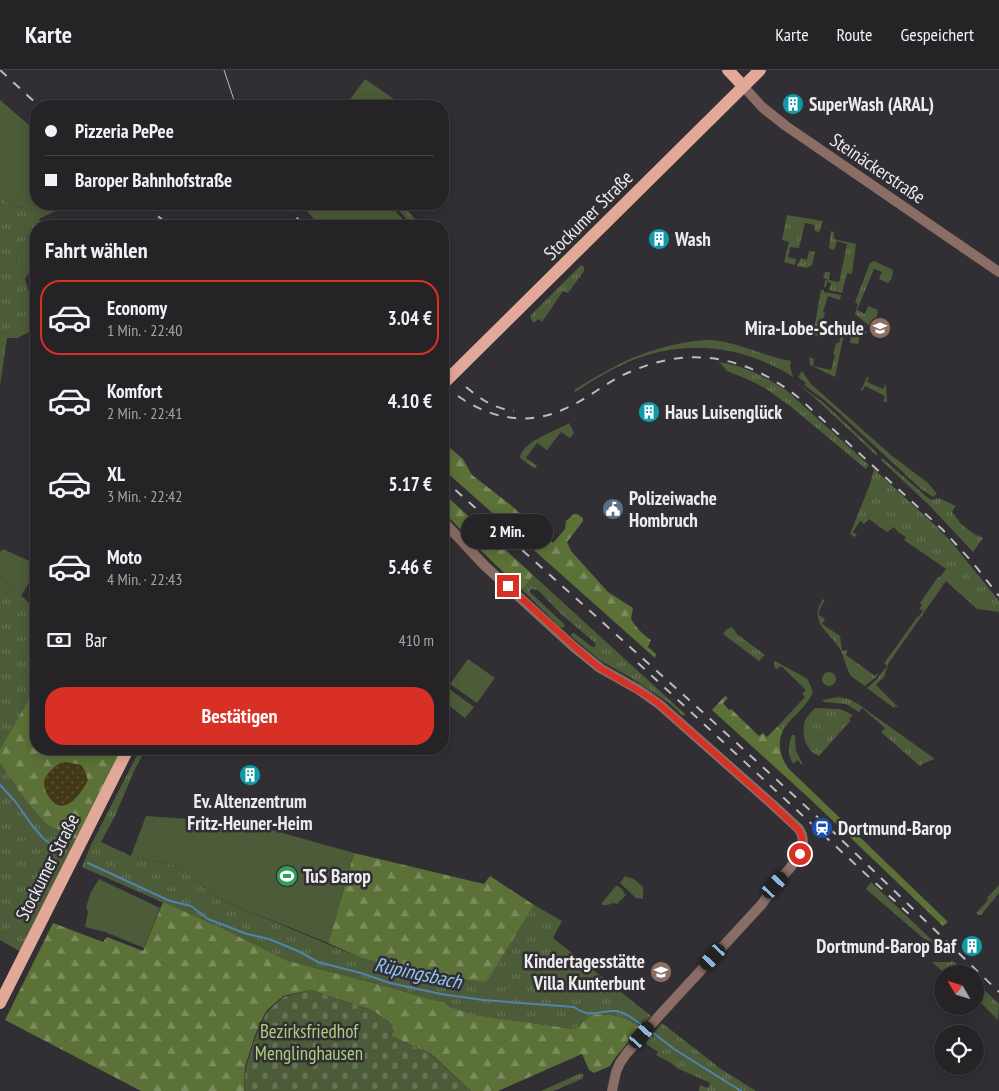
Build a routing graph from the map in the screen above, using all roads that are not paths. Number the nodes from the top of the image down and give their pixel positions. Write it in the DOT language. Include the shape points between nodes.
graph roads {
  1 [pos="728,70"];
  2 [pos="760,70"];
  3 [pos="744,86"];
  4 [pos="999,272"];
  5 [pos="449,379"];
  6 [pos="449,527"];
  7 [pos="125,755"];
  8 [pos="0,1003"];
  9 [pos="612,1091"];
  1 -- 3 [label="main road"];
  2 -- 3 [label="main road, Stockumer Straße"];
  3 -- 4 [label="street, Steinäckerstraße" via="781,123"];
  3 -- 5 [label="main road, Stockumer Straße"];
  6 -- 9 [label="street" via="574,647 600,668 651,698 772,804 802,835 802,850 798,858 768,896 642,1035 620,1063"];
  7 -- 8 [label="main road, Stockumer Straße"];
}
